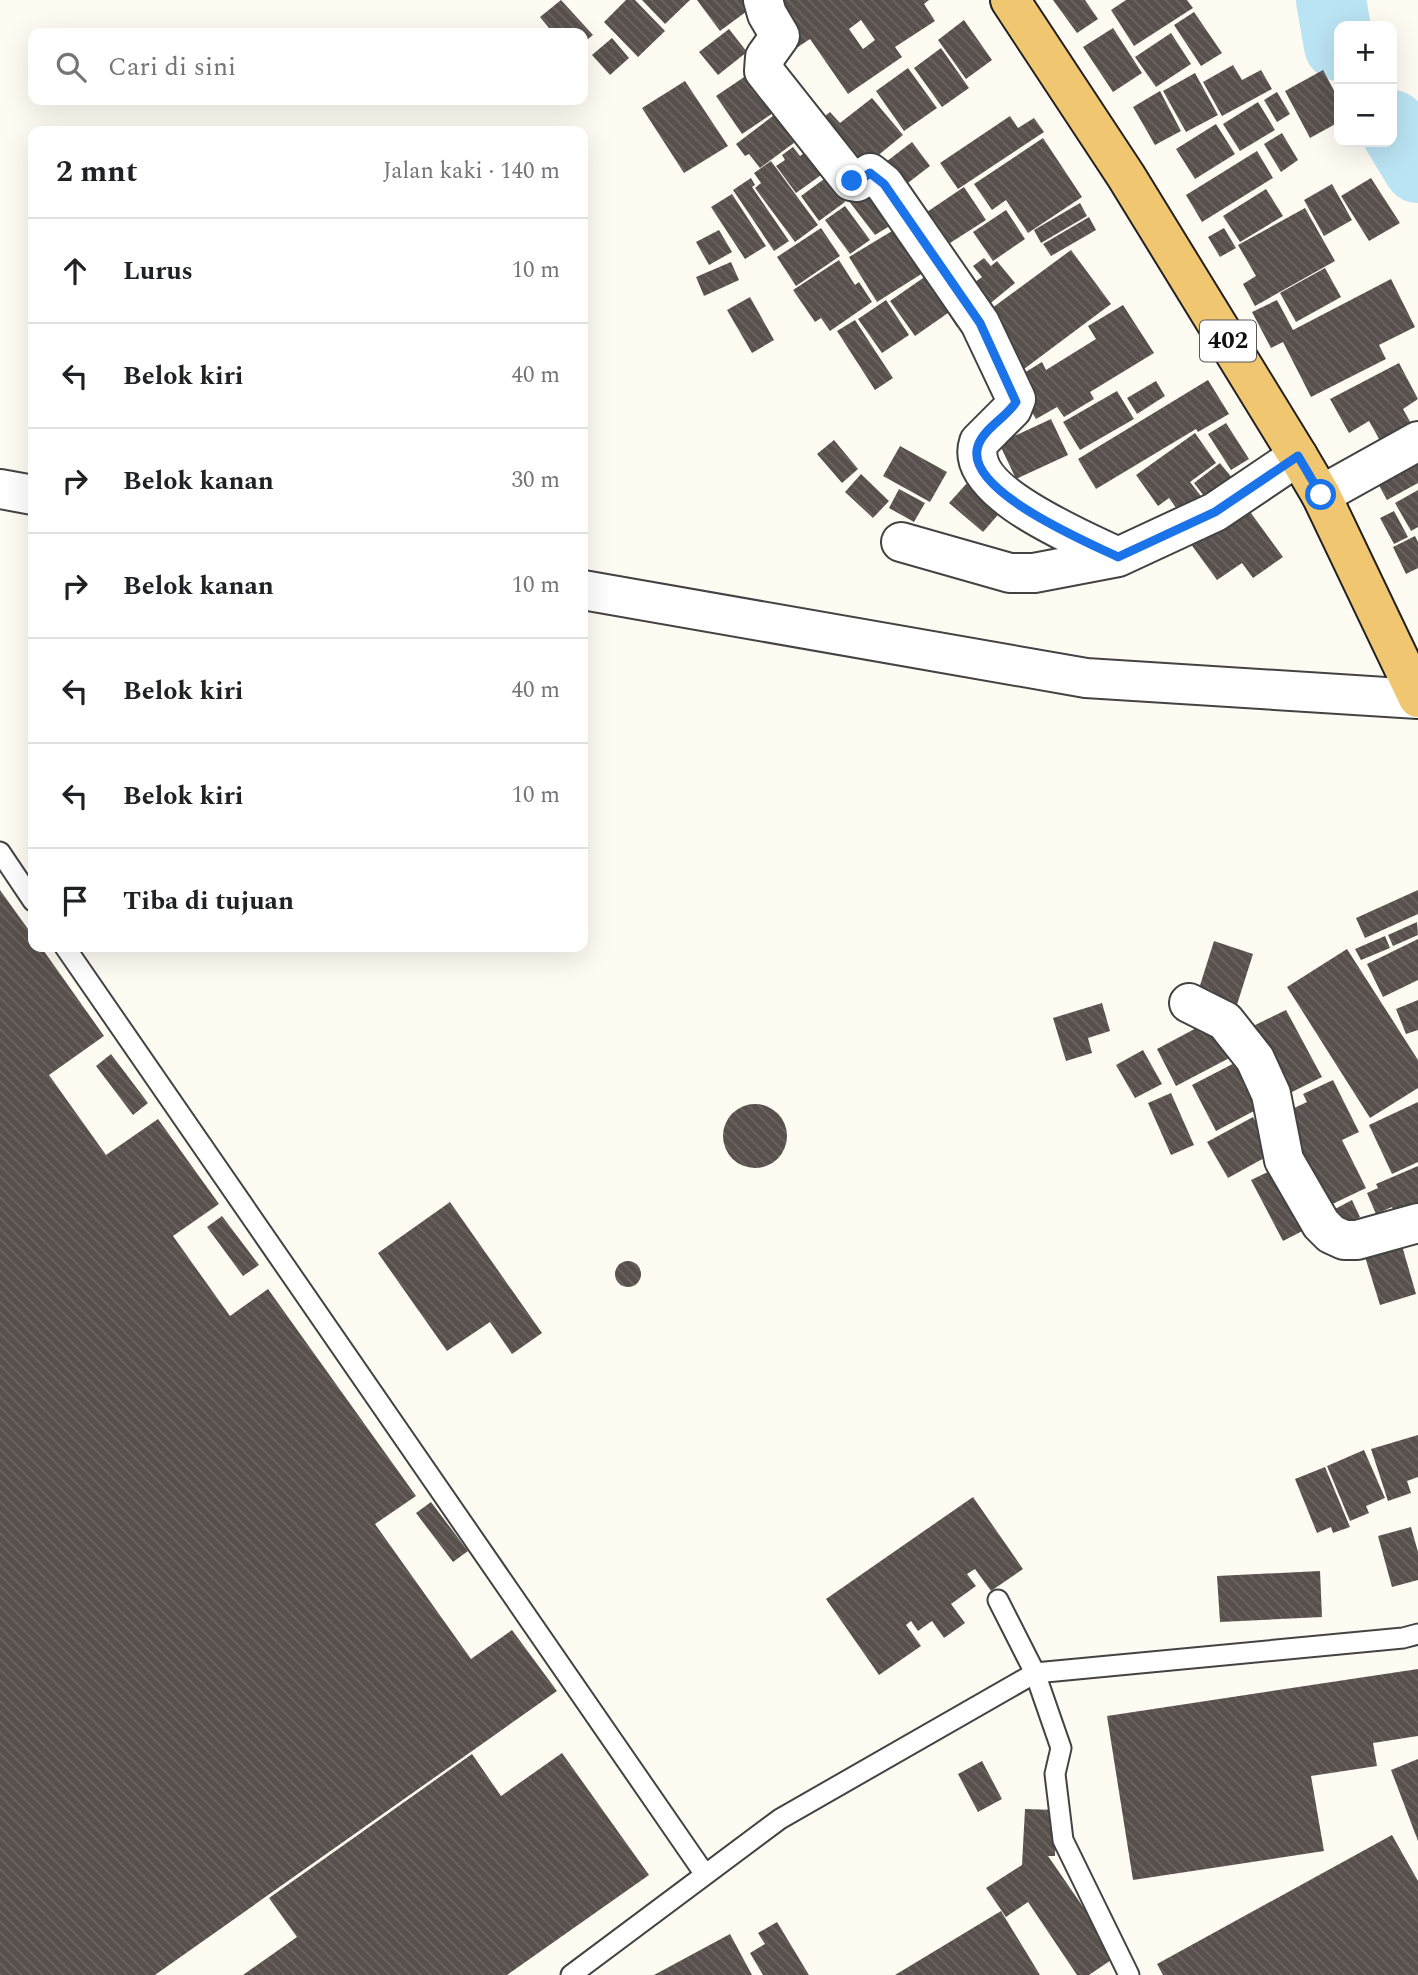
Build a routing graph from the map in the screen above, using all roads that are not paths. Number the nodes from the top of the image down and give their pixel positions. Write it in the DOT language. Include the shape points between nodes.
graph roads {
  1 [pos="763,0"];
  2 [pos="1010,0"];
  3 [pos="1418,441"];
  4 [pos="1298,456"];
  5 [pos="0,489"];
  6 [pos="28,494"];
  7 [pos="1321,495"];
  8 [pos="901,542"];
  9 [pos="1118,557"];
  10 [pos="588,591"];
  11 [pos="1418,699"];
  12 [pos="0,852"];
  13 [pos="28,894"];
  14 [pos="68,952"];
  15 [pos="1189,1003"];
  16 [pos="1418,1223"];
  17 [pos="998,1600"];
  18 [pos="1418,1634"];
  19 [pos="1035,1674"];
  20 [pos="704,1873"];
  21 [pos="598,1968"];
  22 [pos="571,1975"];
  23 [pos="1129,1975"];
  1 -- 9 [label="street" via="780,36 765,57 764,71 852,181 870,173 884,184 980,323 1016,399 979,442 979,463 999,491 1020,507"];
  2 -- 4 [label="main road, 402" via="1126,176"];
  3 -- 7 [label="street"];
  4 -- 7 [label="main road, 402"];
  4 -- 9 [label="street" via="1215,512"];
  5 -- 6 [label="street"];
  7 -- 11 [label="main road, 402"];
  8 -- 9 [label="street" via="1010,573 1034,573"];
  10 -- 11 [label="street" via="1086,678"];
  12 -- 13 [label="lane"];
  14 -- 20 [label="lane"];
  15 -- 16 [label="street" via="1226,1021 1255,1059 1271,1094 1284,1160 1331,1234 1357,1240"];
  17 -- 19 [label="lane"];
  18 -- 19 [label="lane"];
  19 -- 20 [label="lane" via="780,1819"];
  19 -- 23 [label="lane" via="1061,1748 1055,1774 1063,1840"];
  20 -- 21 [label="lane"];
  21 -- 22 [label="lane"];
}
